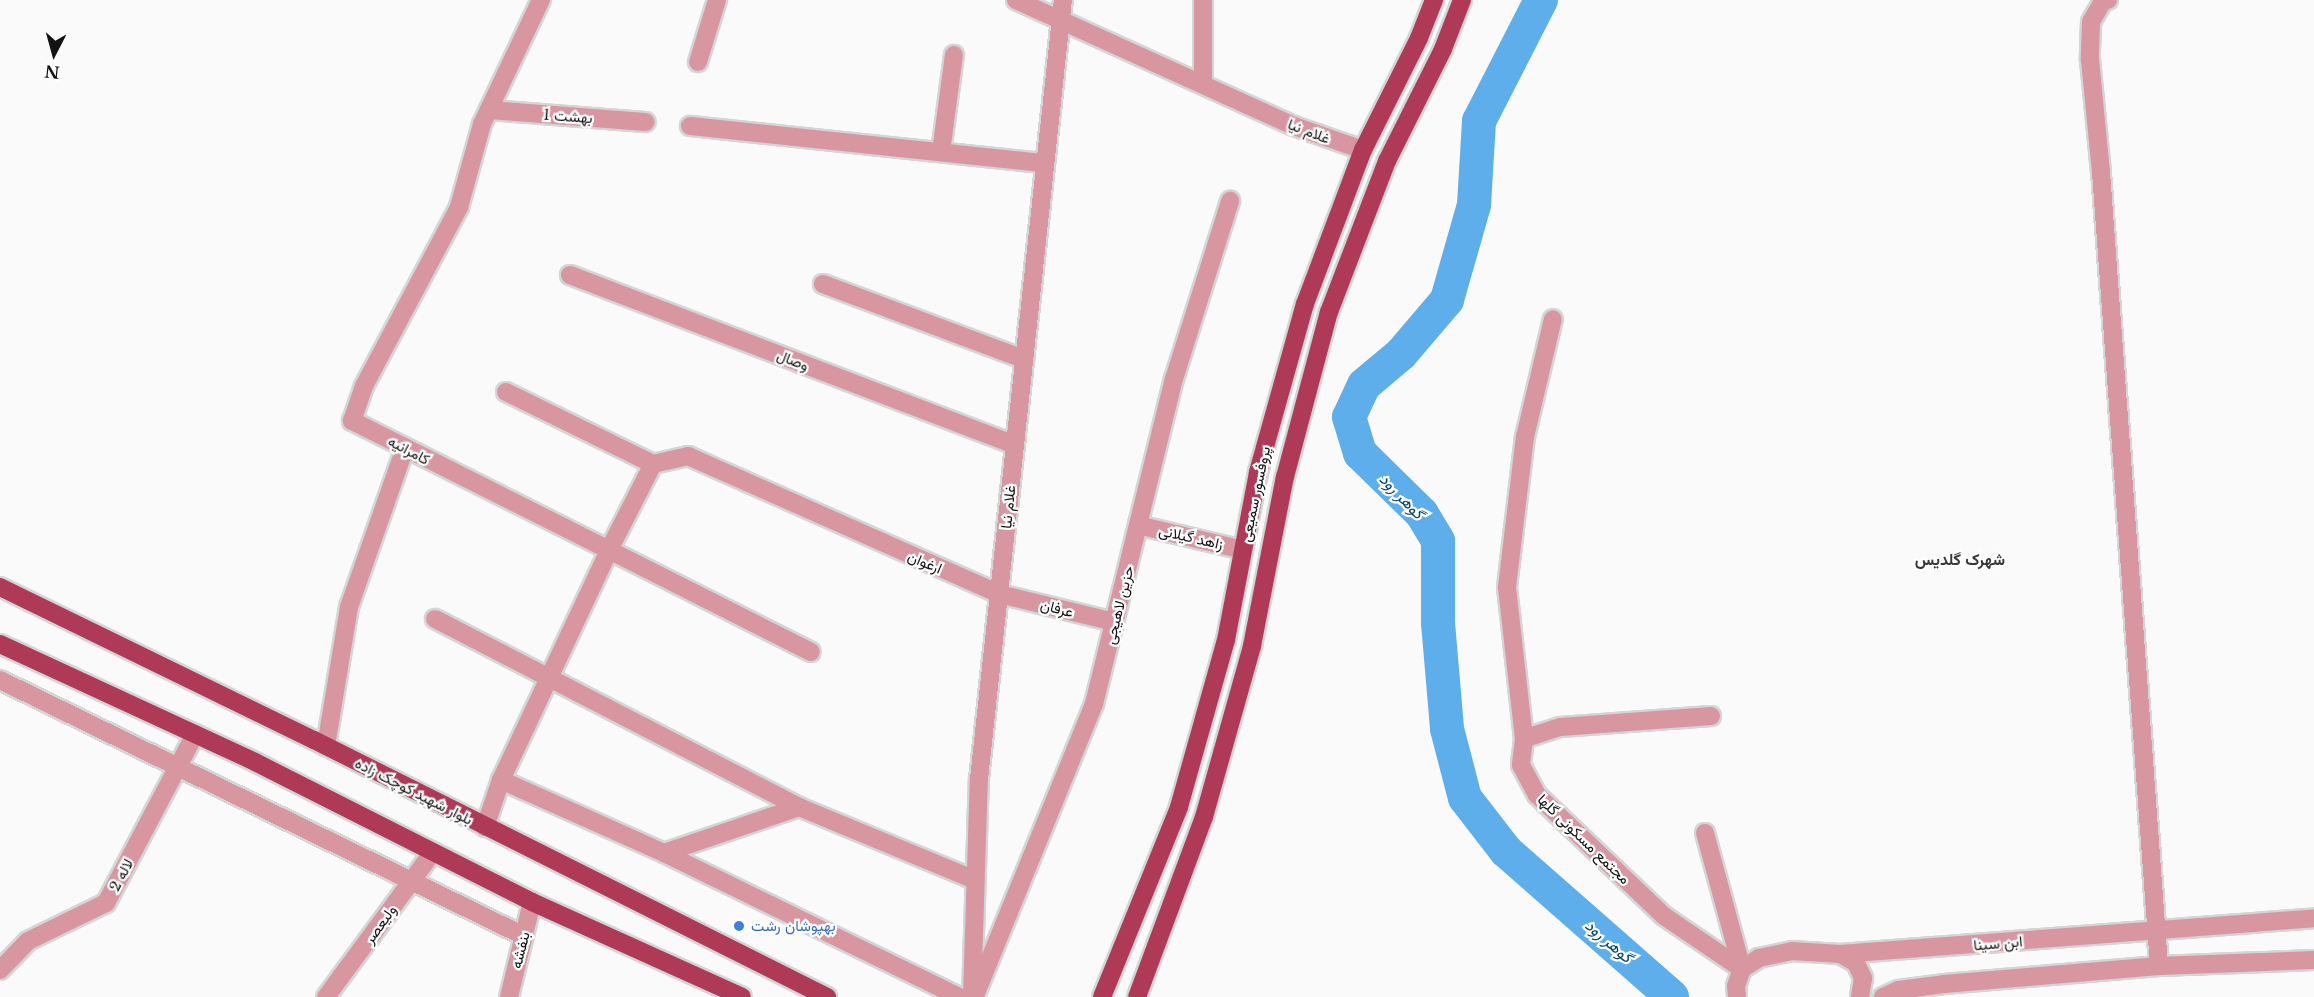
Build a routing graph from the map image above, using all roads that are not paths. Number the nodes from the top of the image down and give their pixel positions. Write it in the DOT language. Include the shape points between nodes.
graph roads {
  1 [pos="541,0"];
  2 [pos="717,0"];
  3 [pos="1016,0"];
  4 [pos="1063,0"];
  5 [pos="1203,0"];
  6 [pos="1434,0"];
  7 [pos="1462,0"];
  8 [pos="2108,0"];
  9 [pos="1060,19"];
  10 [pos="954,55"];
  11 [pos="698,62"];
  12 [pos="1203,84"];
  13 [pos="489,110"];
  14 [pos="646,122"];
  15 [pos="690,126"];
  16 [pos="1363,150"];
  17 [pos="941,152"];
  18 [pos="1044,163"];
  19 [pos="1230,201"];
  20 [pos="570,275"];
  21 [pos="823,284"];
  22 [pos="1553,319"];
  23 [pos="1024,359"];
  24 [pos="506,392"];
  25 [pos="1015,445"];
  26 [pos="405,448"];
  27 [pos="652,464"];
  28 [pos="1138,525"];
  29 [pos="1243,549"];
  30 [pos="609,550"];
  31 [pos="0,587"];
  32 [pos="999,594"];
  33 [pos="435,619"];
  34 [pos="1114,622"];
  35 [pos="0,645"];
  36 [pos="811,652"];
  37 [pos="549,679"];
  38 [pos="0,680"];
  39 [pos="1711,716"];
  40 [pos="195,734"];
  41 [pos="1524,739"];
  42 [pos="326,746"];
  43 [pos="177,769"];
  44 [pos="501,780"];
  45 [pos="799,807"];
  46 [pos="485,827"];
  47 [pos="1705,832"];
  48 [pos="433,852"];
  49 [pos="664,853"];
  50 [pos="412,880"];
  51 [pos="975,880"];
  52 [pos="532,902"];
  53 [pos="2314,918"];
  54 [pos="2156,929"];
  55 [pos="524,936"];
  56 [pos="1840,954"];
  57 [pos="2314,960"];
  58 [pos="2159,966"];
  59 [pos="1742,969"];
  60 [pos="0,970"];
  61 [pos="326,997"];
  62 [pos="509,997"];
  63 [pos="742,997"];
  64 [pos="827,997"];
  65 [pos="959,997"];
  66 [pos="973,997"];
  67 [pos="1102,997"];
  68 [pos="1137,997"];
  69 [pos="1737,997"];
  70 [pos="1860,997"];
  71 [pos="1883,997"];
  1 -- 13 [label="street, کامرانیه"];
  2 -- 11 [label="street"];
  3 -- 9 [label="street, غلام نیا"];
  4 -- 9 [label="street, غلام نیا"];
  5 -- 12 [label="street"];
  6 -- 16 [label="main road, پروفسور سمیعی"];
  7 -- 68 [label="main road, پروفسور سمیعی" via="1443,49 1387,160 1329,312 1285,477 1252,646 1204,817"];
  8 -- 54 [label="street" via="2103,1 2091,22 2090,60"];
  9 -- 12 [label="street, غلام نیا"];
  9 -- 18 [label="street, غلام نیا"];
  10 -- 17 [label="street"];
  12 -- 16 [label="street, غلام نیا" via="1294,126"];
  13 -- 14 [label="street, بهشت 1"];
  13 -- 26 [label="street, کامرانیه" via="459,207 364,386 352,421"];
  15 -- 17 [label="street"];
  16 -- 29 [label="main road, پروفسور سمیعی" via="1305,304 1258,472"];
  17 -- 18 [label="street"];
  18 -- 23 [label="street, غلام نیا"];
  19 -- 28 [label="street, حزین لاهیجی" via="1174,379"];
  20 -- 25 [label="street, وصال"];
  21 -- 23 [label="street"];
  22 -- 41 [label="street, مجتمع مسکونی گلها" via="1525,437 1507,587"];
  23 -- 25 [label="street, غلام نیا"];
  24 -- 27 [label="street"];
  25 -- 32 [label="street, غلام نیا"];
  26 -- 30 [label="street, کامرانیه"];
  26 -- 42 [label="street" via="349,607"];
  27 -- 30 [label="street"];
  27 -- 32 [label="street, ارغوان" via="688,456"];
  28 -- 29 [label="street, زاهد گیلانی"];
  28 -- 34 [label="street, حزین لاهیجی"];
  29 -- 67 [label="main road, پروفسور سمیعی" via="1226,640 1179,807"];
  30 -- 36 [label="street, کامرانیه"];
  30 -- 37 [label="street"];
  31 -- 42 [label="main road, بلوار شهید کوچک زاده"];
  32 -- 34 [label="street, عرفان"];
  32 -- 51 [label="street, غلام نیا" via="979,779"];
  33 -- 37 [label="street"];
  34 -- 66 [label="street, حزین لاهیجی" via="1094,705"];
  35 -- 40 [label="main road"];
  37 -- 44 [label="street"];
  37 -- 45 [label="street"];
  38 -- 43 [label="street"];
  39 -- 41 [label="street" via="1560,727"];
  40 -- 43 [label="street, لاله 2"];
  40 -- 48 [label="main road"];
  41 -- 59 [label="street, مجتمع مسکونی گلها" via="1521,765 1537,795 1664,916"];
  42 -- 46 [label="main road, بلوار شهید کوچک زاده"];
  43 -- 50 [label="street"];
  43 -- 60 [label="street, لاله 2" via="106,903 28,941"];
  44 -- 46 [label="street"];
  44 -- 49 [label="street"];
  45 -- 49 [label="street"];
  45 -- 51 [label="street"];
  46 -- 64 [label="main road, بلوار شهید کوچک زاده"];
  47 -- 59 [label="street"];
  48 -- 50 [label="street, ولیعصر"];
  48 -- 52 [label="main road"];
  49 -- 65 [label="street"];
  50 -- 55 [label="street"];
  50 -- 61 [label="street, ولیعصر"];
  51 -- 66 [label="street, غلام نیا"];
  52 -- 55 [label="street, بنفشه"];
  52 -- 63 [label="main road"];
  53 -- 54 [label="street, ابن سینا"];
  54 -- 56 [label="street, ابن سینا"];
  54 -- 58 [label="street"];
  55 -- 62 [label="street, بنفشه"];
  56 -- 59 [label="street, ابن سینا" via="1775,953"];
  56 -- 70 [label="street" via="1856,963 1863,978"];
  57 -- 58 [label="street"];
  58 -- 71 [label="street" via="1944,984 1899,990"];
  59 -- 69 [label="street"];
}
